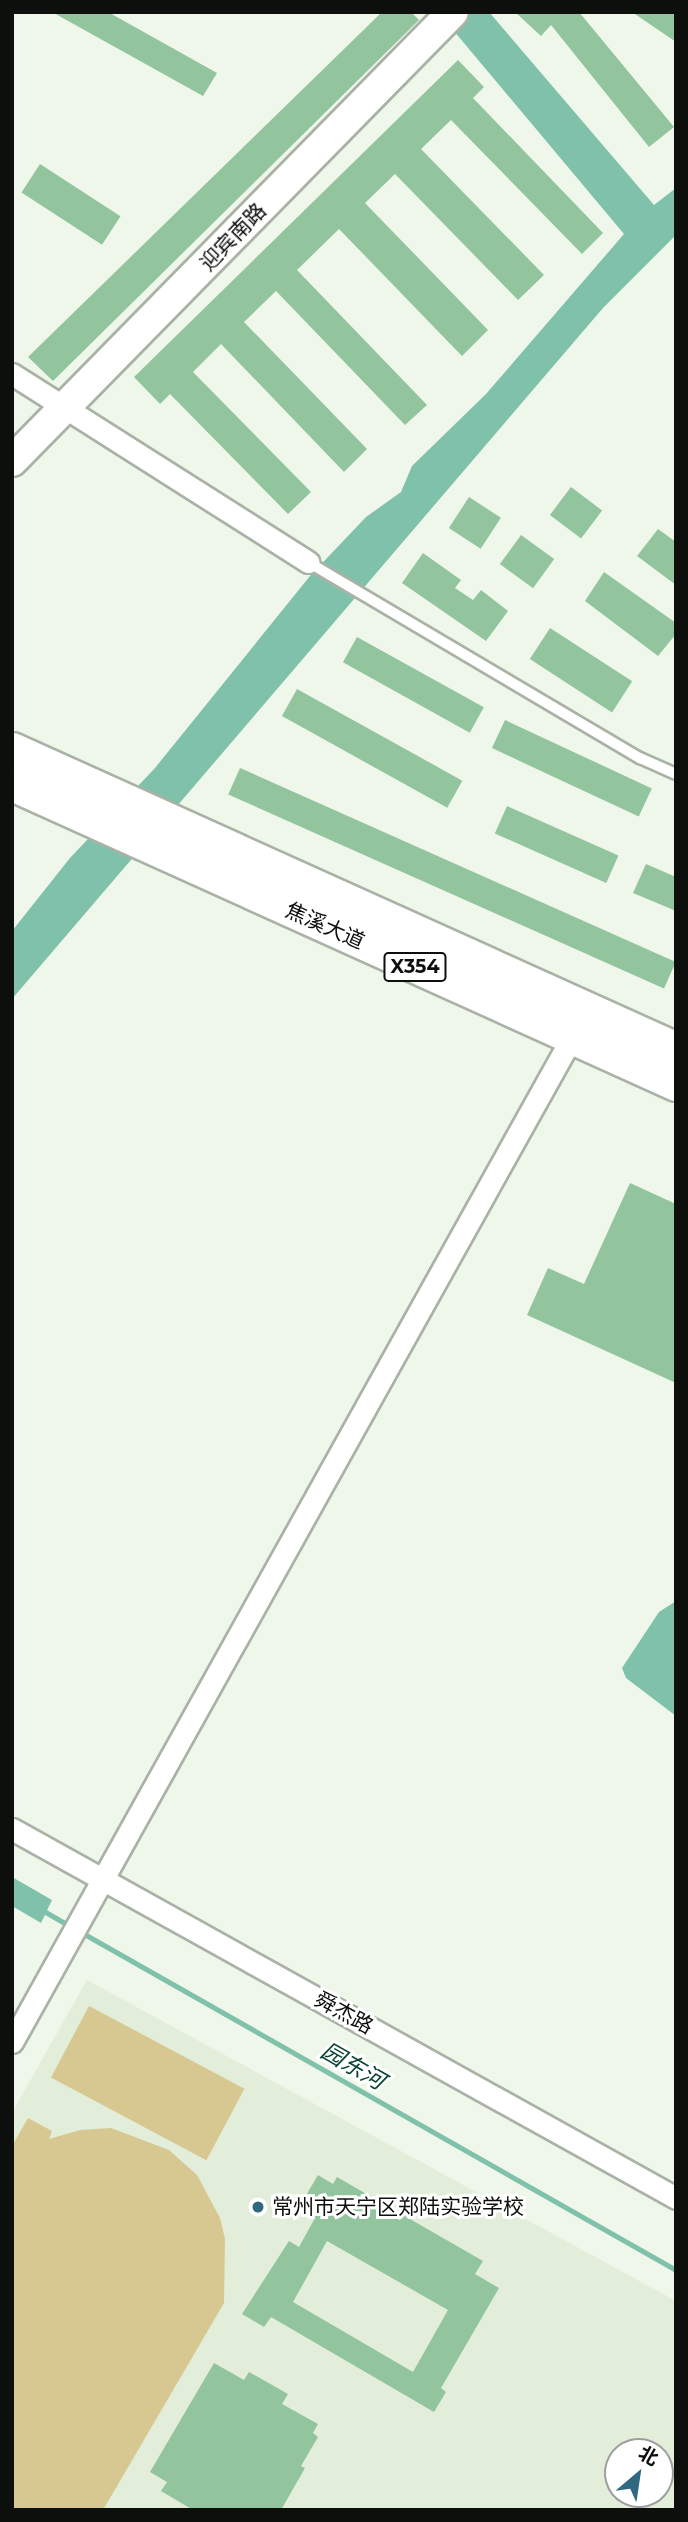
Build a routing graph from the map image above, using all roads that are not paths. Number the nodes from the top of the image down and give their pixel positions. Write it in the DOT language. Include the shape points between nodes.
graph roads {
  1 [pos="453,12"];
  2 [pos="12,374"];
  3 [pos="68,407"];
  4 [pos="12,461"];
  5 [pos="308,562"];
  6 [pos="12,749"];
  7 [pos="676,774"];
  8 [pos="12,784"];
  9 [pos="586,1007"];
  10 [pos="572,1038"];
  11 [pos="676,1049"];
  12 [pos="676,1084"];
  13 [pos="12,1829"];
  14 [pos="103,1880"];
  15 [pos="12,2042"];
  16 [pos="676,2198"];
  1 -- 3 [label="street, 迎宾南路"];
  2 -- 3 [label="street"];
  3 -- 4 [label="street, 迎宾南路"];
  3 -- 5 [label="street"];
  5 -- 7 [label="lane" via="640,758"];
  6 -- 9 [label="main road, 焦溪大道 / X354"];
  8 -- 10 [label="main road, 焦溪大道 / X354"];
  9 -- 10 [label="street"];
  9 -- 11 [label="main road, 焦溪大道 / X354"];
  10 -- 12 [label="main road, 焦溪大道 / X354"];
  10 -- 14 [label="street"];
  13 -- 14 [label="street, 舜杰路"];
  14 -- 15 [label="street"];
  14 -- 16 [label="street, 舜杰路"];
}
